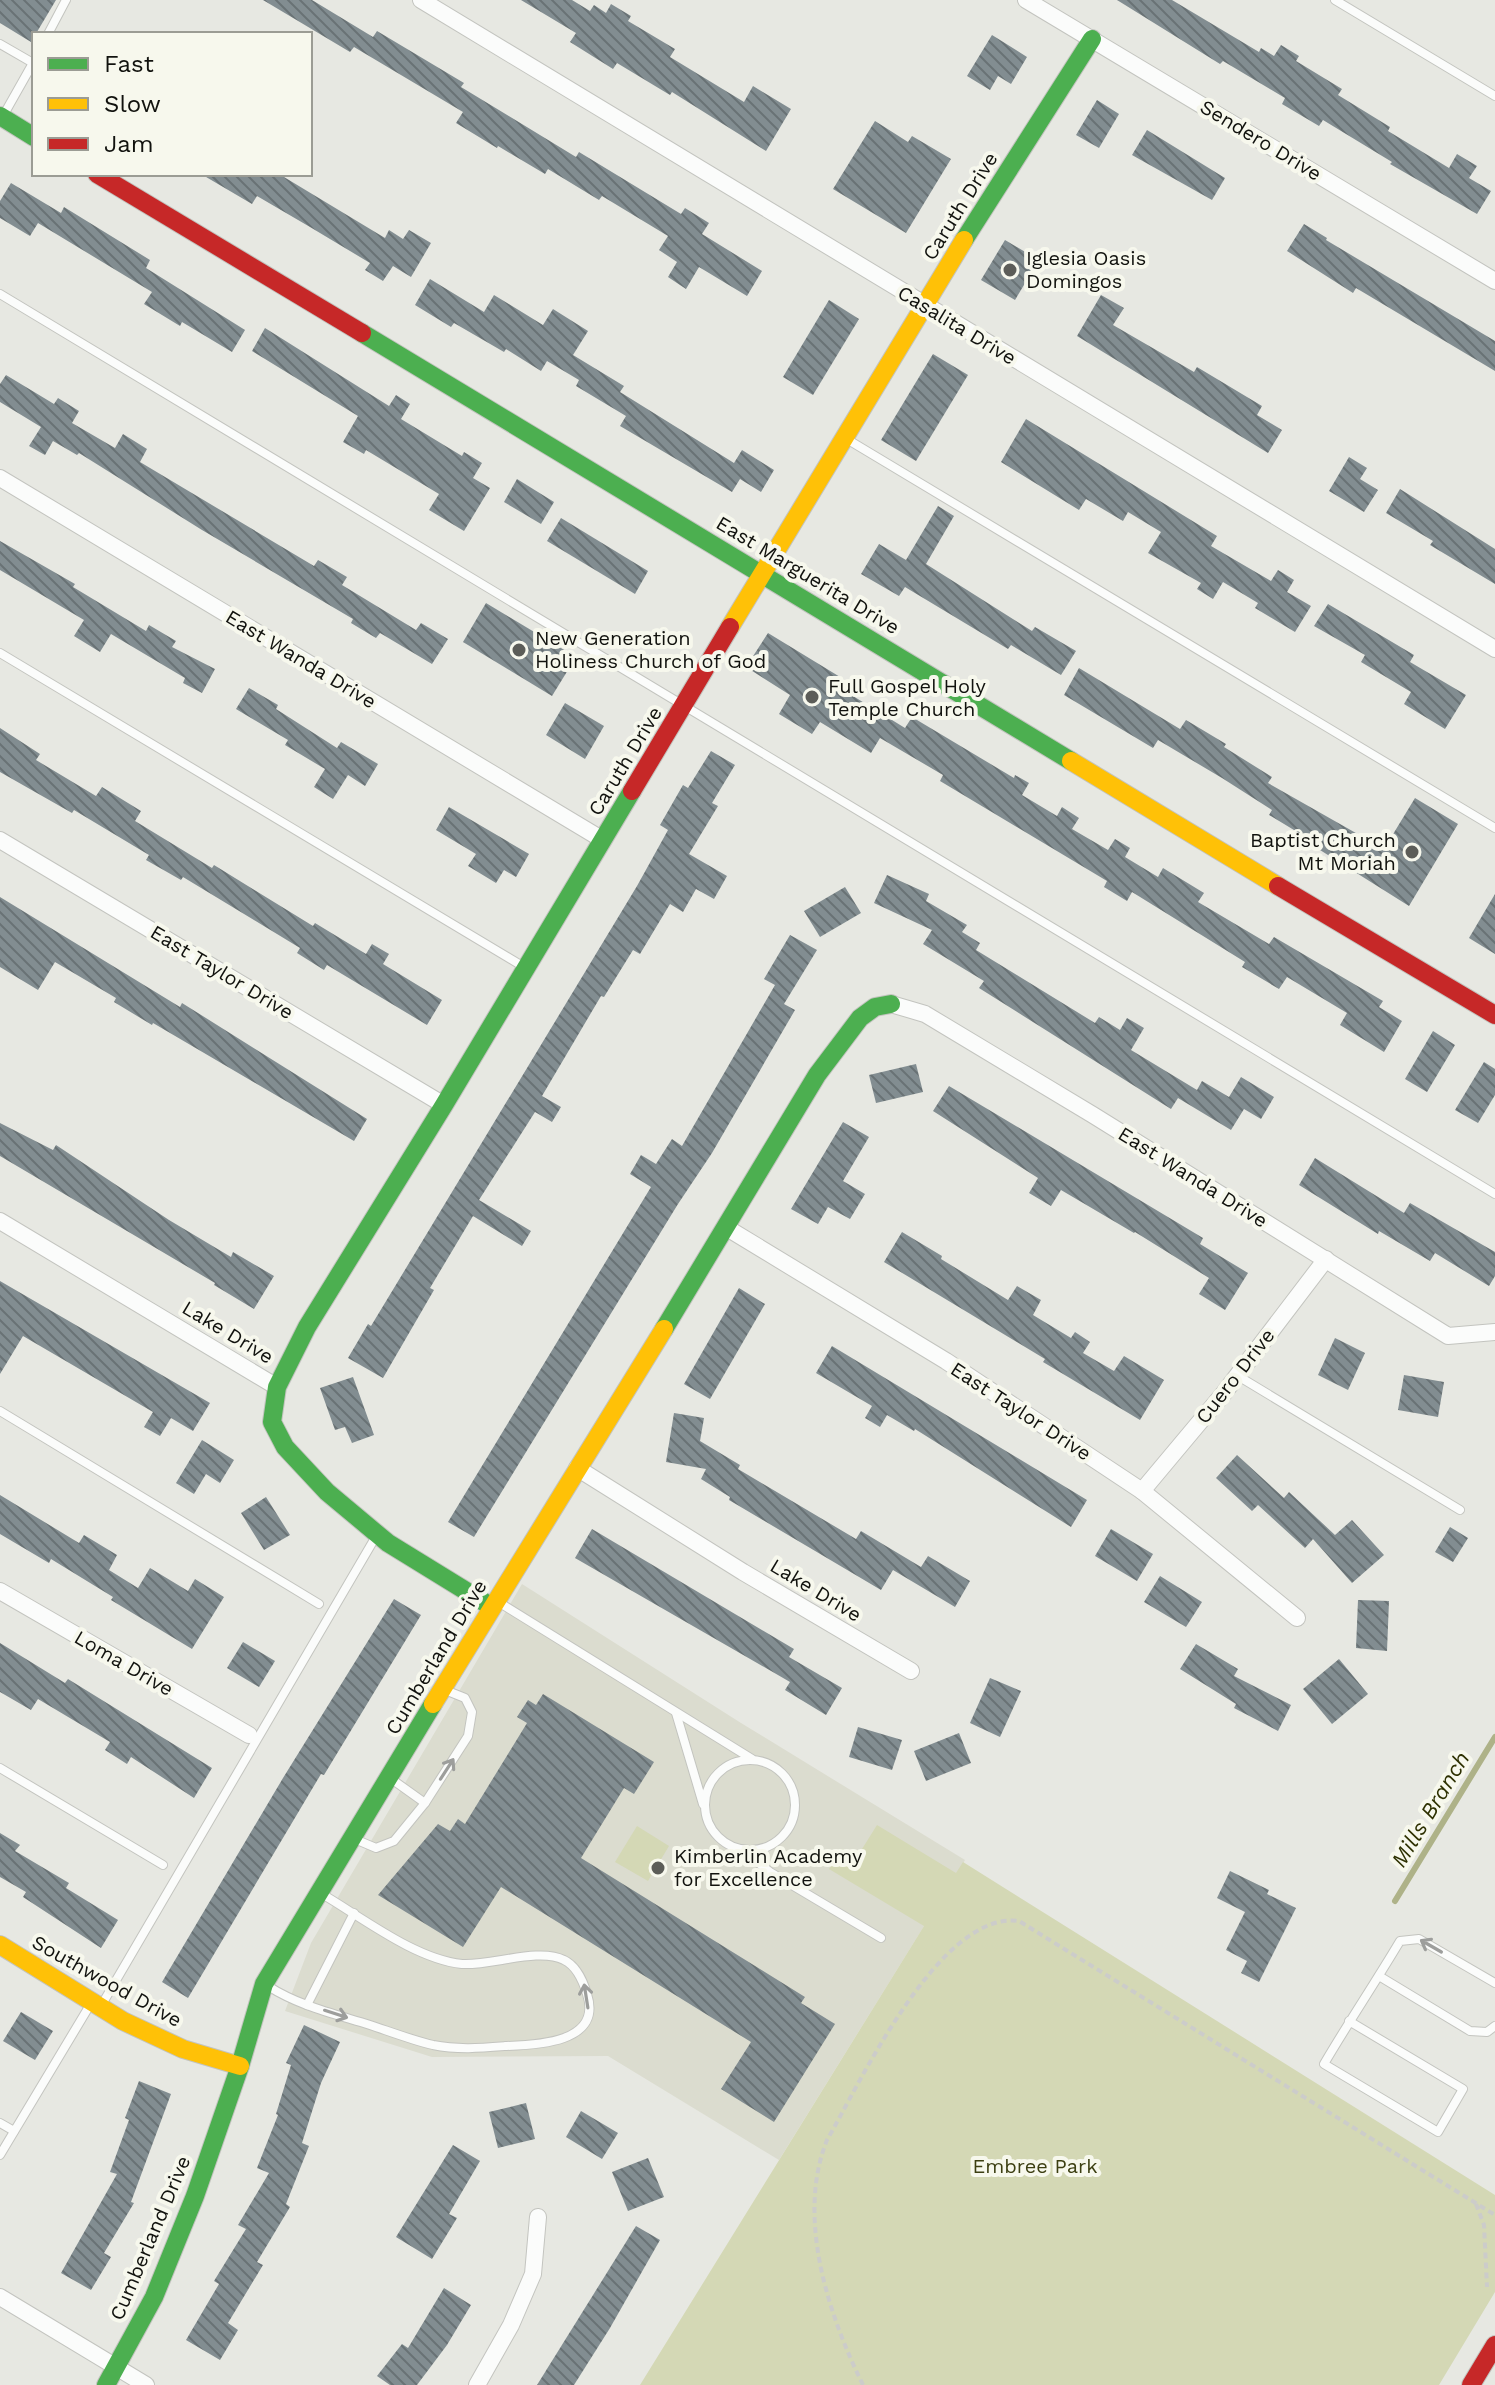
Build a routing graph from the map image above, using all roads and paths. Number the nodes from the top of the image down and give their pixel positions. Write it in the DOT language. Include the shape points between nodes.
graph roads {
  1 [pos="66,0"];
  2 [pos="421,0"];
  3 [pos="1026,0"];
  4 [pos="1335,0"];
  5 [pos="49,32"];
  6 [pos="1092,39"];
  7 [pos="0,44"];
  8 [pos="32,61"];
  9 [pos="32,64"];
  10 [pos="1495,96"];
  11 [pos="1,117"];
  12 [pos="32,136"];
  13 [pos="100,176"];
  14 [pos="1495,281"];
  15 [pos="0,294"];
  16 [pos="923,305"];
  17 [pos="844,437"];
  18 [pos="0,478"];
  19 [pos="763,573"];
  20 [pos="1495,649"];
  21 [pos="0,653"];
  22 [pos="684,705"];
  23 [pos="1495,828"];
  24 [pos="0,840"];
  25 [pos="603,840"];
  26 [pos="526,968"];
  27 [pos="891,1004"];
  28 [pos="1495,1015"];
  29 [pos="444,1105"];
  30 [pos="1495,1194"];
  31 [pos="0,1221"];
  32 [pos="727,1228"];
  33 [pos="1326,1259"];
  34 [pos="1495,1332"];
  35 [pos="1237,1375"];
  36 [pos="277,1387"];
  37 [pos="0,1411"];
  38 [pos="577,1468"];
  39 [pos="1142,1491"];
  40 [pos="1460,1510"];
  41 [pos="377,1534"];
  42 [pos="0,1591"];
  43 [pos="319,1604"];
  44 [pos="494,1604"];
  45 [pos="1297,1618"];
  46 [pos="911,1671"];
  47 [pos="442,1689"];
  48 [pos="676,1712"];
  49 [pos="249,1735"];
  50 [pos="752,1759"];
  51 [pos="0,1768"];
  52 [pos="389,1777"];
  53 [pos="425,1803"];
  54 [pos="704,1807"];
  55 [pos="352,1838"];
  56 [pos="742,1849"];
  57 [pos="163,1865"];
  58 [pos="321,1893"];
  59 [pos="354,1913"];
  60 [pos="881,1938"];
  61 [pos="0,1945"];
  62 [pos="1379,1976"];
  63 [pos="1495,1983"];
  64 [pos="264,1984"];
  65 [pos="96,2004"];
  66 [pos="307,2005"];
  67 [pos="1349,2021"];
  68 [pos="1495,2026"];
  69 [pos="240,2066"];
  70 [pos="0,2123"];
  71 [pos="14,2131"];
  72 [pos="0,2155"];
  73 [pos="1475,2203"];
  74 [pos="1495,2215"];
  75 [pos="538,2217"];
  76 [pos="1487,2287"];
  77 [pos="0,2297"];
  78 [pos="1495,2345"];
  79 [pos="117,2367"];
  80 [pos="106,2385"];
  81 [pos="146,2385"];
  82 [pos="477,2385"];
  83 [pos="863,2385"];
  84 [pos="1471,2385"];
  1 -- 5 [label="lane"];
  2 -- 16 [label="street, Casalita Drive"];
  3 -- 6 [label="street, Sendero Drive"];
  4 -- 10 [label="lane"];
  6 -- 14 [label="street, Sendero Drive"];
  6 -- 16 [label="street, Caruth Drive"];
  7 -- 8 [label="lane"];
  9 -- 11 [label="lane"];
  11 -- 12 [label="street"];
  13 -- 19 [label="street, East Marguerita Drive"];
  15 -- 22 [label="lane"];
  16 -- 17 [label="street, Caruth Drive"];
  16 -- 20 [label="street, Casalita Drive"];
  17 -- 19 [label="street, Caruth Drive"];
  17 -- 23 [label="lane"];
  18 -- 25 [label="street, East Wanda Drive"];
  19 -- 22 [label="street, Caruth Drive"];
  19 -- 28 [label="street, East Marguerita Drive"];
  21 -- 26 [label="lane"];
  22 -- 25 [label="street, Caruth Drive"];
  22 -- 30 [label="lane"];
  24 -- 29 [label="street, East Taylor Drive"];
  25 -- 26 [label="street, Caruth Drive"];
  26 -- 29 [label="street, Caruth Drive"];
  27 -- 32 [label="street, Cumberland Drive" via="860,1018 817,1075"];
  27 -- 33 [label="street, East Wanda Drive" via="925,1014"];
  29 -- 36 [label="street, Caruth Drive" via="307,1327"];
  31 -- 36 [label="street, Lake Drive"];
  32 -- 38 [label="street, Cumberland Drive"];
  32 -- 39 [label="street, East Taylor Drive" via="946,1361"];
  33 -- 34 [label="street, East Wanda Drive" via="1448,1336"];
  33 -- 35 [label="street, Cuero Drive"];
  35 -- 39 [label="street, Cuero Drive"];
  35 -- 40 [label="lane"];
  36 -- 41 [label="street, Lake Drive" via="272,1422 285,1447"];
  37 -- 43 [label="lane"];
  38 -- 44 [label="street, Cumberland Drive"];
  38 -- 46 [label="street, Lake Drive"];
  39 -- 45 [label="street, East Taylor Drive"];
  41 -- 44 [label="street, Lake Drive"];
  41 -- 65 [label="lane"];
  42 -- 49 [label="street, Loma Drive"];
  44 -- 47 [label="street, Cumberland Drive"];
  44 -- 48 [label="lane"];
  47 -- 52 [label="street, Cumberland Drive"];
  53 -- 47 [label="lane, one-way" via="468,1736 472,1712 465,1698"];
  48 -- 50 [label="lane"];
  48 -- 54 [label="lane"];
  50 -- 54 [label="lane" via="723,1768 712,1779"];
  50 -- 56 [label="lane" via="779,1770 789,1781 795,1810 791,1824 771,1845"];
  51 -- 57 [label="lane"];
  52 -- 53 [label="lane"];
  52 -- 55 [label="street, Cumberland Drive"];
  53 -- 55 [label="lane" via="394,1841 376,1848"];
  54 -- 56 [label="lane" via="716,1835"];
  55 -- 58 [label="street, Cumberland Drive"];
  56 -- 60 [label="lane" via="770,1872"];
  58 -- 59 [label="lane"];
  58 -- 64 [label="street, Cumberland Drive"];
  59 -- 66 [label="lane"];
  66 -- 59 [label="lane, one-way" via="457,2049 548,2044 568,2038 587,2015 589,1999 582,1978 566,1960 550,1956 464,1964 439,1959"];
  61 -- 65 [label="street, Southwood Drive"];
  63 -- 62 [label="lane, one-way" via="1419,1939 1400,1941"];
  62 -- 67 [label="lane"];
  62 -- 68 [label="lane" via="1470,2031 1487,2032"];
  64 -- 66 [label="lane"];
  64 -- 69 [label="street, Cumberland Drive"];
  65 -- 69 [label="street, Southwood Drive" via="183,2049"];
  65 -- 71 [label="lane"];
  67 -- 67 [label="lane" via="1324,2064 1438,2132 1463,2089"];
  69 -- 79 [label="street, Cumberland Drive" via="154,2297"];
  70 -- 71 [label="lane"];
  71 -- 72 [label="lane"];
  73 -- 74 [label="path"];
  73 -- 76 [label="path" via="1484,2225"];
  73 -- 83 [label="path" via="1019,1921 996,1923 954,1948 911,1996 820,2157 817,2248 833,2312"];
  75 -- 82 [label="street" via="533,2274"];
  77 -- 79 [label="street"];
  78 -- 84 [label="street"];
  79 -- 80 [label="street, Cumberland Drive"];
  79 -- 81 [label="street"];
}
